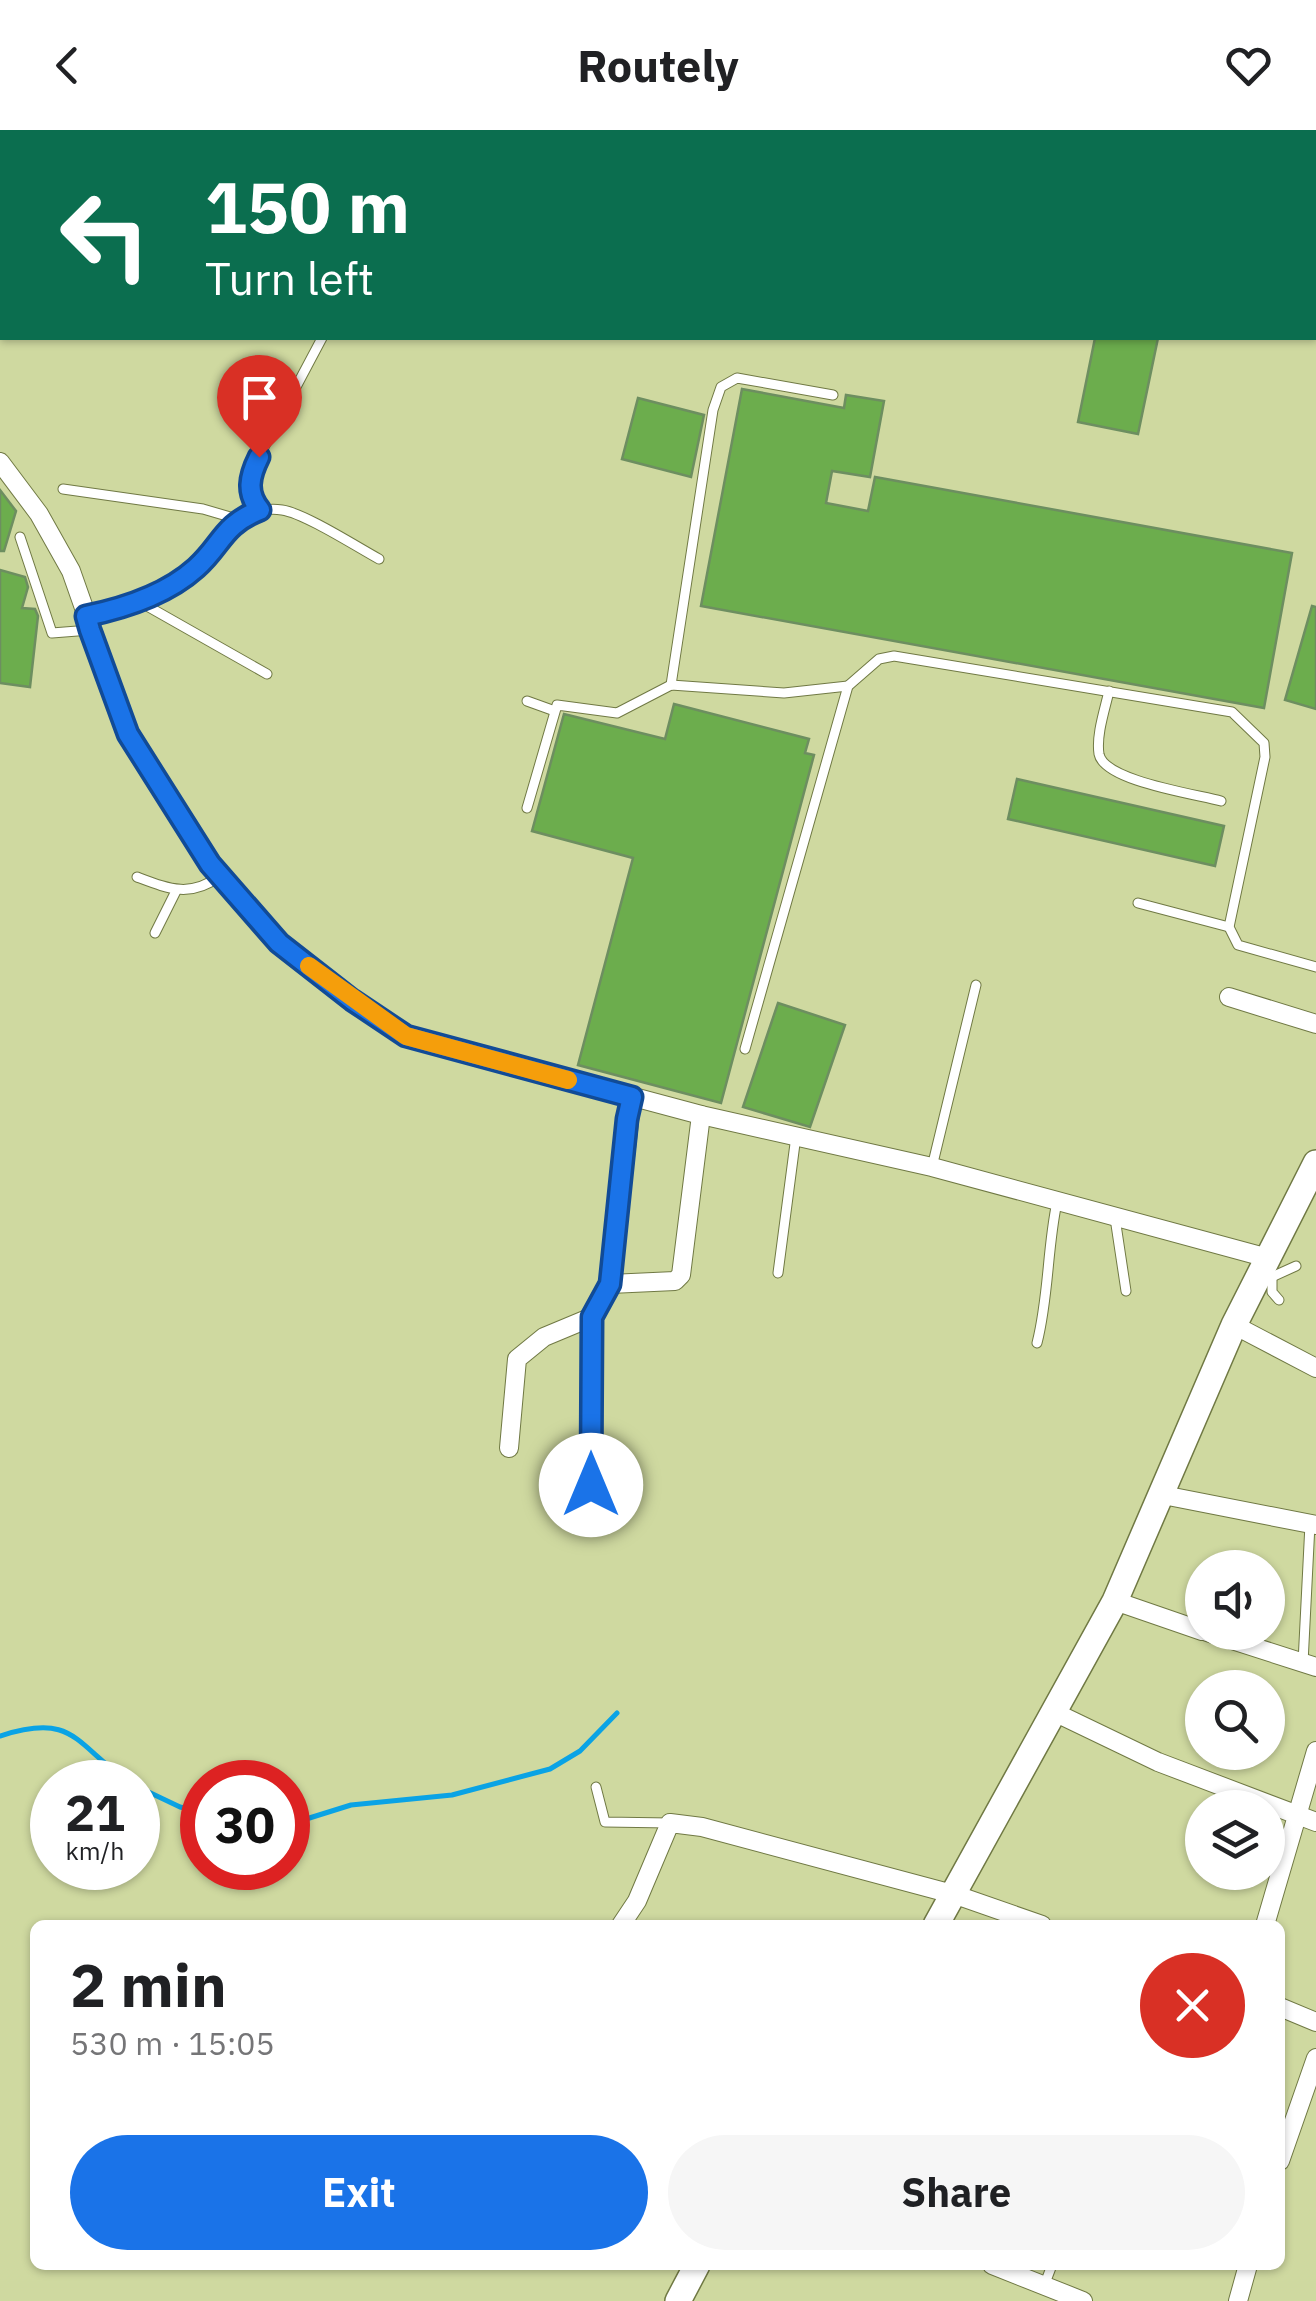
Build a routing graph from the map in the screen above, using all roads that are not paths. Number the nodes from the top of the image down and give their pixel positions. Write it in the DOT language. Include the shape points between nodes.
graph roads {
  1 [pos="321,340"];
  2 [pos="834,395"];
  3 [pos="0,462"];
  4 [pos="63,489"];
  5 [pos="260,510"];
  6 [pos="238,519"];
  7 [pos="20,537"];
  8 [pos="379,559"];
  9 [pos="140,602"];
  10 [pos="88,623"];
  11 [pos="267,674"];
  12 [pos="671,685"];
  13 [pos="848,686"];
  14 [pos="1109,691"];
  15 [pos="526,701"];
  16 [pos="552,710"];
  17 [pos="1220,801"];
  18 [pos="527,808"];
  19 [pos="220,876"];
  20 [pos="137,877"];
  21 [pos="176,891"];
  22 [pos="1138,902"];
  23 [pos="1229,927"];
  24 [pos="155,932"];
  25 [pos="1316,967"];
  26 [pos="976,985"];
  27 [pos="1229,997"];
  28 [pos="1316,1024"];
  29 [pos="746,1049"];
  30 [pos="632,1097"];
  31 [pos="702,1115"];
  32 [pos="796,1136"];
  33 [pos="1316,1163"];
  34 [pos="932,1167"];
  35 [pos="1057,1202"];
  36 [pos="1115,1218"];
  37 [pos="1296,1266"];
  38 [pos="1266,1272"];
  39 [pos="778,1273"];
  40 [pos="610,1284"];
  41 [pos="1126,1291"];
  42 [pos="1279,1300"];
  43 [pos="592,1317"];
  44 [pos="1234,1324"];
  45 [pos="1037,1344"];
  46 [pos="1316,1368"];
  47 [pos="509,1448"];
  48 [pos="591,1485"];
  49 [pos="1163,1495"];
  50 [pos="1313,1525"];
  51 [pos="1115,1601"];
  52 [pos="1185,1625"];
  53 [pos="1262,1650"];
  54 [pos="1310,1665"];
  55 [pos="1054,1712"];
  56 [pos="1316,1752"];
  57 [pos="596,1787"];
  58 [pos="1308,1819"];
  59 [pos="670,1823"];
  60 [pos="956,1895"];
  61 [pos="625,1920"];
  62 [pos="939,1920"];
  63 [pos="1028,1920"];
  64 [pos="1267,1920"];
  65 [pos="1285,2010"];
  66 [pos="1316,2022"];
  67 [pos="1316,2058"];
  68 [pos="1285,2147"];
  69 [pos="694,2270"];
  70 [pos="1004,2270"];
  71 [pos="1050,2270"];
  72 [pos="1247,2270"];
  73 [pos="1044,2286"];
  74 [pos="678,2301"];
  75 [pos="1083,2301"];
  76 [pos="1238,2301"];
  1 -- 5 [label="lane" via="252,470 250,499"];
  2 -- 12 [label="lane" via="737,378 722,387"];
  3 -- 10 [label="street" via="71,571"];
  4 -- 6 [label="lane"];
  5 -- 6 [label="lane"];
  5 -- 8 [label="lane" via="285,510"];
  6 -- 9 [label="lane" via="198,567"];
  7 -- 10 [label="lane" via="52,634"];
  9 -- 10 [label="lane"];
  9 -- 11 [label="lane"];
  10 -- 19 [label="street" via="128,734"];
  12 -- 13 [label="lane" via="784,693"];
  12 -- 16 [label="lane" via="617,712 568,704"];
  13 -- 14 [label="lane" via="879,659 907,656"];
  13 -- 29 [label="lane"];
  14 -- 17 [label="lane" via="1099,755 1107,768"];
  14 -- 23 [label="lane" via="1232,712 1264,743"];
  15 -- 16 [label="lane"];
  16 -- 18 [label="lane"];
  19 -- 21 [label="lane"];
  19 -- 30 [label="street" via="279,943 406,1036"];
  20 -- 21 [label="lane"];
  21 -- 24 [label="lane"];
  22 -- 23 [label="lane"];
  23 -- 25 [label="lane" via="1238,945"];
  26 -- 34 [label="lane"];
  27 -- 28 [label="street"];
  30 -- 31 [label="street"];
  30 -- 40 [label="street"];
  31 -- 32 [label="street"];
  31 -- 40 [label="street" via="680,1276"];
  32 -- 34 [label="street"];
  32 -- 39 [label="lane"];
  33 -- 38 [label="main road"];
  34 -- 35 [label="street"];
  35 -- 36 [label="street"];
  35 -- 45 [label="lane"];
  36 -- 38 [label="street"];
  36 -- 41 [label="lane"];
  37 -- 38 [label="lane"];
  38 -- 42 [label="lane"];
  38 -- 44 [label="main road"];
  40 -- 43 [label="street"];
  43 -- 47 [label="street" via="544,1337 517,1359"];
  43 -- 48 [label="street"];
  44 -- 46 [label="street"];
  44 -- 49 [label="main road"];
  49 -- 50 [label="street"];
  49 -- 51 [label="main road"];
  50 -- 54 [label="lane"];
  51 -- 52 [label="street"];
  51 -- 55 [label="main road"];
  53 -- 54 [label="street"];
  55 -- 58 [label="street" via="1158,1762"];
  55 -- 60 [label="main road"];
  56 -- 58 [label="street"];
  57 -- 59 [label="lane" via="604,1822"];
  58 -- 64 [label="street"];
  59 -- 60 [label="street"];
  59 -- 61 [label="street"];
  60 -- 62 [label="main road"];
  60 -- 63 [label="street"];
  65 -- 66 [label="street"];
  67 -- 68 [label="street"];
  69 -- 74 [label="main road"];
  70 -- 73 [label="street"];
  71 -- 73 [label="lane"];
  72 -- 76 [label="street"];
  73 -- 75 [label="street"];
}
